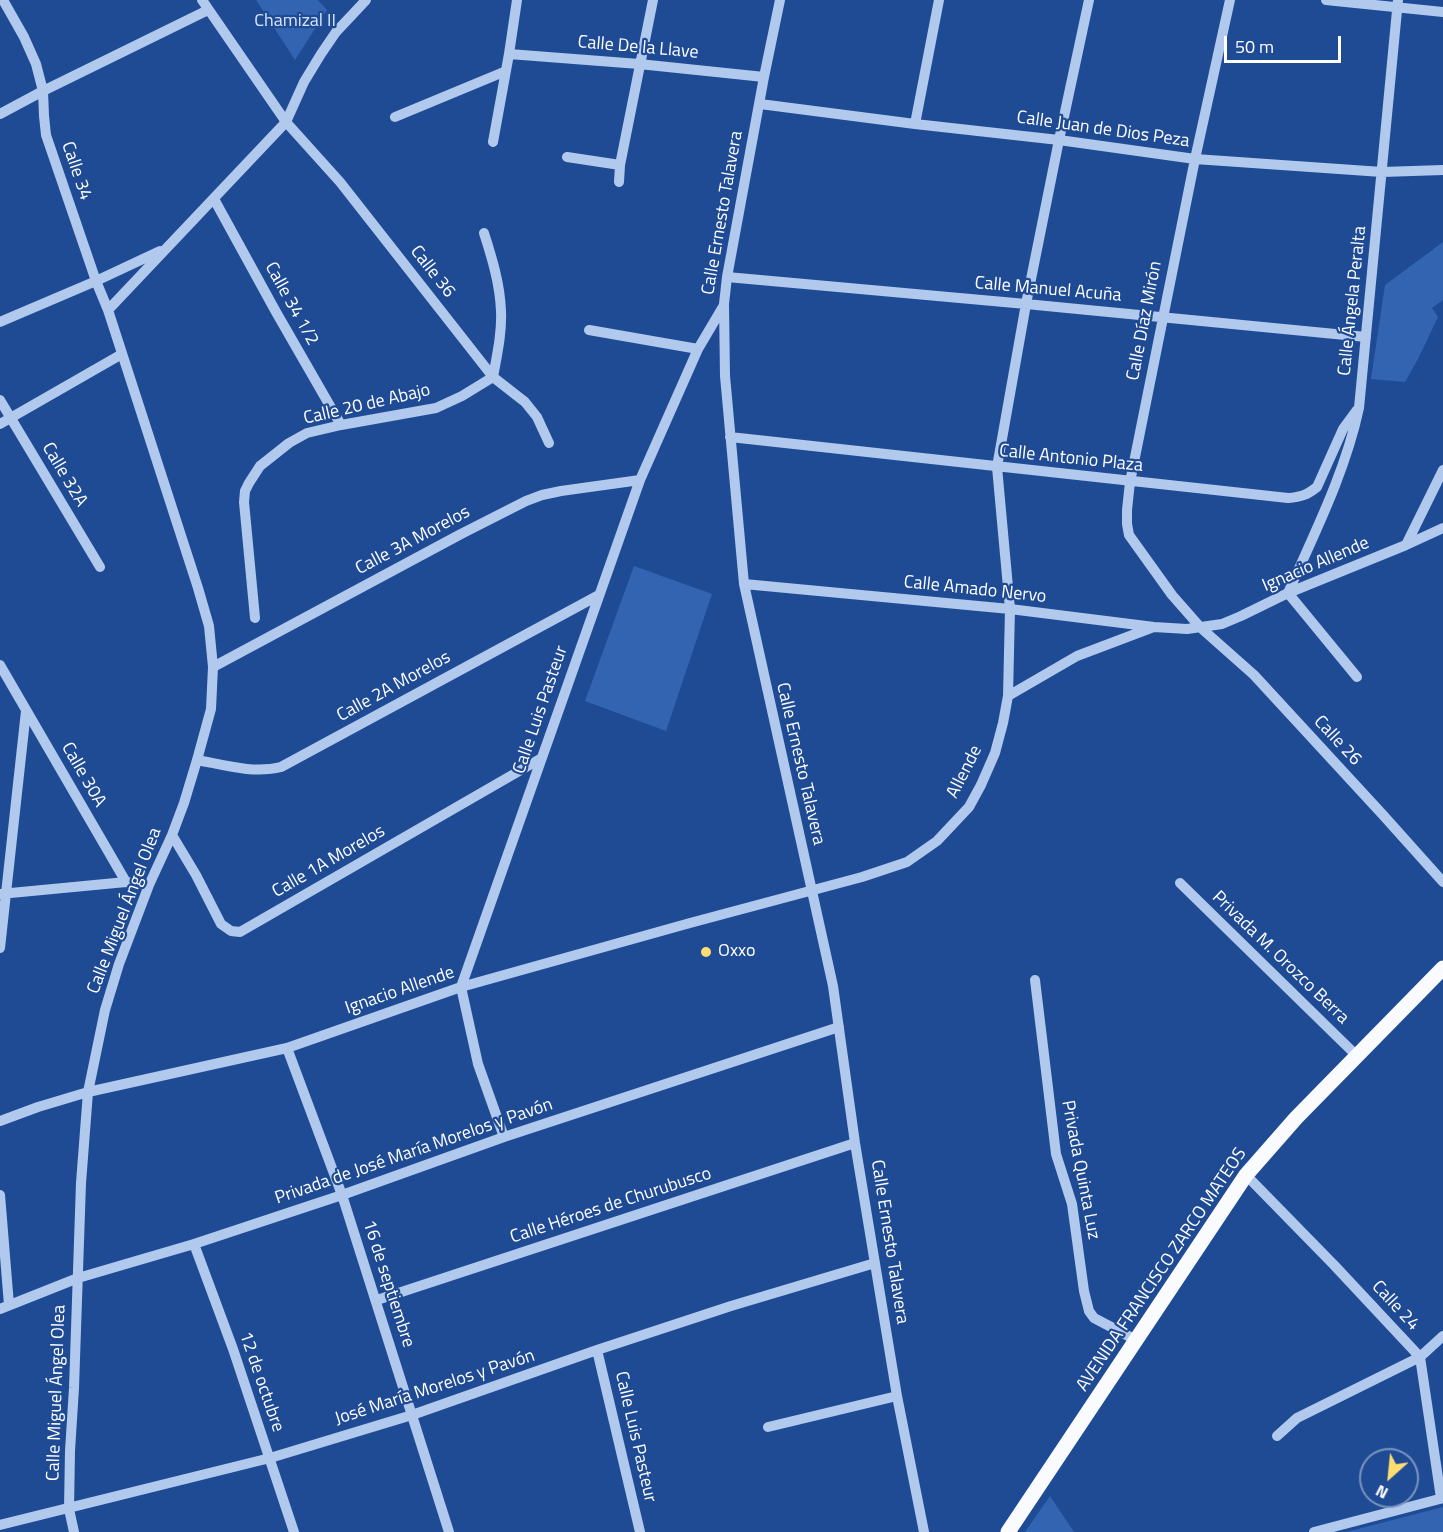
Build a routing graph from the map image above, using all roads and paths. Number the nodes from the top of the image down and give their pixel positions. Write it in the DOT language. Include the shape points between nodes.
graph roads {
  1 [pos="3,0"];
  2 [pos="202,0"];
  3 [pos="366,0"];
  4 [pos="517,0"];
  5 [pos="653,0"];
  6 [pos="780,0"];
  7 [pos="939,0"];
  8 [pos="1089,0"];
  9 [pos="1230,0"];
  10 [pos="1326,0"];
  11 [pos="1397,4"];
  12 [pos="208,10"];
  13 [pos="1443,12"];
  14 [pos="509,54"];
  15 [pos="639,63"];
  16 [pos="506,71"];
  17 [pos="764,77"];
  18 [pos="43,91"];
  19 [pos="760,104"];
  20 [pos="0,114"];
  21 [pos="395,117"];
  22 [pos="286,122"];
  23 [pos="915,124"];
  24 [pos="1059,140"];
  25 [pos="493,142"];
  26 [pos="567,157"];
  27 [pos="1195,159"];
  28 [pos="620,165"];
  29 [pos="1443,170"];
  30 [pos="1382,172"];
  31 [pos="619,182"];
  32 [pos="214,199"];
  33 [pos="484,233"];
  34 [pos="166,248"];
  35 [pos="727,277"];
  36 [pos="96,281"];
  37 [pos="724,304"];
  38 [pos="1026,304"];
  39 [pos="108,310"];
  40 [pos="1163,317"];
  41 [pos="0,322"];
  42 [pos="589,330"];
  43 [pos="1366,337"];
  44 [pos="698,349"];
  45 [pos="122,354"];
  46 [pos="493,377"];
  47 [pos="0,400"];
  48 [pos="1359,408"];
  49 [pos="11,418"];
  50 [pos="0,424"];
  51 [pos="341,425"];
  52 [pos="729,437"];
  53 [pos="549,443"];
  54 [pos="997,467"];
  55 [pos="1443,470"];
  56 [pos="640,480"];
  57 [pos="1130,482"];
  58 [pos="1443,528"];
  59 [pos="1406,544"];
  60 [pos="100,567"];
  61 [pos="744,584"];
  62 [pos="1288,593"];
  63 [pos="598,595"];
  64 [pos="1010,609"];
  65 [pos="255,618"];
  66 [pos="1154,627"];
  67 [pos="1201,627"];
  68 [pos="0,665"];
  69 [pos="213,667"];
  70 [pos="1358,677"];
  71 [pos="1008,696"];
  72 [pos="26,711"];
  73 [pos="540,759"];
  74 [pos="197,760"];
  75 [pos="172,835"];
  76 [pos="126,882"];
  77 [pos="1443,882"];
  78 [pos="1180,883"];
  79 [pos="149,885"];
  80 [pos="812,891"];
  81 [pos="3,895"];
  82 [pos="0,948"];
  83 [pos="1443,968"];
  84 [pos="1035,980"];
  85 [pos="461,987"];
  86 [pos="839,1027"];
  87 [pos="287,1048"];
  88 [pos="1357,1056"];
  89 [pos="88,1092"];
  90 [pos="0,1121"];
  91 [pos="504,1137"];
  92 [pos="855,1143"];
  93 [pos="1246,1175"];
  94 [pos="0,1195"];
  95 [pos="342,1195"];
  96 [pos="194,1245"];
  97 [pos="875,1263"];
  98 [pos="78,1278"];
  99 [pos="376,1300"];
  100 [pos="4,1307"];
  101 [pos="1443,1336"];
  102 [pos="1136,1340"];
  103 [pos="597,1350"];
  104 [pos="1420,1357"];
  105 [pos="897,1396"];
  106 [pos="412,1415"];
  107 [pos="768,1427"];
  108 [pos="1277,1436"];
  109 [pos="270,1458"];
  110 [pos="1442,1498"];
  111 [pos="69,1509"];
  112 [pos="0,1525"];
  113 [pos="74,1532"];
  114 [pos="294,1532"];
  115 [pos="449,1532"];
  116 [pos="640,1532"];
  117 [pos="924,1532"];
  118 [pos="1008,1532"];
  119 [pos="1314,1532"];
  1 -- 18 [label="street, Calle 34" via="32,55"];
  2 -- 12 [label="street, Calle 36"];
  3 -- 22 [label="street" via="321,54"];
  4 -- 14 [label="street"];
  5 -- 15 [label="street"];
  6 -- 17 [label="street, Calle Ernesto Talavera"];
  7 -- 23 [label="street"];
  8 -- 24 [label="street, Allende"];
  9 -- 27 [label="street, Calle Díaz Mirón"];
  10 -- 11 [label="street"];
  11 -- 13 [label="street"];
  11 -- 30 [label="street, Calle Ángela Peralta"];
  12 -- 18 [label="street"];
  12 -- 22 [label="street, Calle 36"];
  14 -- 15 [label="street, Calle De la Llave"];
  14 -- 16 [label="street"];
  15 -- 17 [label="street, Calle De la Llave"];
  15 -- 28 [label="street"];
  16 -- 21 [label="street"];
  16 -- 25 [label="street"];
  17 -- 19 [label="street, Calle Ernesto Talavera"];
  18 -- 20 [label="street"];
  18 -- 36 [label="street, Calle 34" via="46,135"];
  19 -- 23 [label="street, Calle Juan de Dios Peza"];
  19 -- 35 [label="street, Calle Ernesto Talavera"];
  22 -- 32 [label="street"];
  22 -- 46 [label="street, Calle 36" via="340,182"];
  23 -- 24 [label="street, Calle Juan de Dios Peza"];
  24 -- 27 [label="street, Calle Juan de Dios Peza"];
  24 -- 38 [label="street, Allende"];
  26 -- 28 [label="street"];
  27 -- 30 [label="street, Calle Juan de Dios Peza"];
  27 -- 40 [label="street, Calle Díaz Mirón"];
  28 -- 31 [label="street"];
  29 -- 30 [label="street, Calle Juan de Dios Peza"];
  30 -- 43 [label="street, Calle Ángela Peralta"];
  32 -- 34 [label="street"];
  32 -- 51 [label="street, Calle 34 1/2"];
  33 -- 46 [label="street" via="498,283 501,311"];
  34 -- 36 [label="street"];
  34 -- 39 [label="street"];
  35 -- 37 [label="street, Calle Ernesto Talavera"];
  35 -- 38 [label="street, Calle Manuel Acuña"];
  36 -- 39 [label="street, Calle 34"];
  36 -- 41 [label="street"];
  37 -- 44 [label="street, Calle Luis Pasteur"];
  37 -- 52 [label="street, Calle Ernesto Talavera"];
  38 -- 40 [label="street, Calle Manuel Acuña"];
  38 -- 54 [label="street, Allende"];
  39 -- 45 [label="street, Calle 34"];
  40 -- 43 [label="street, Calle Manuel Acuña"];
  40 -- 57 [label="street, Calle Díaz Mirón"];
  42 -- 44 [label="street"];
  43 -- 48 [label="street, Calle Ángela Peralta"];
  44 -- 56 [label="street, Calle Luis Pasteur"];
  45 -- 49 [label="street"];
  45 -- 69 [label="street, Calle Miguel Ángel Olea" via="198,588 209,626"];
  46 -- 51 [label="street, Calle 20 de Abajo" via="436,408"];
  46 -- 53 [label="street, Calle 36" via="525,402"];
  47 -- 49 [label="street, Calle 32A"];
  48 -- 57 [label="street, Calle Antonio Plaza" via="1343,429 1317,487 1301,497"];
  48 -- 62 [label="street, Calle Ángela Peralta" via="1330,500"];
  49 -- 50 [label="street"];
  49 -- 60 [label="street, Calle 32A"];
  51 -- 65 [label="street, Calle 20 de Abajo" via="307,433 289,443 260,466 245,491"];
  52 -- 54 [label="street, Calle Antonio Plaza"];
  52 -- 61 [label="street, Calle Ernesto Talavera"];
  54 -- 57 [label="street, Calle Antonio Plaza"];
  54 -- 64 [label="street, Allende"];
  55 -- 59 [label="street"];
  56 -- 63 [label="street, Calle Luis Pasteur"];
  56 -- 69 [label="street, Calle 3A Morelos" via="561,490 526,501"];
  57 -- 67 [label="street, Calle Díaz Mirón" via="1129,535 1172,595"];
  58 -- 59 [label="street, Ignacio Allende"];
  59 -- 62 [label="street, Ignacio Allende"];
  61 -- 64 [label="street, Calle Amado Nervo"];
  61 -- 80 [label="street, Calle Ernesto Talavera"];
  62 -- 67 [label="street, Ignacio Allende" via="1222,624"];
  62 -- 70 [label="street"];
  63 -- 73 [label="street, Calle Luis Pasteur"];
  63 -- 74 [label="street, Calle 2A Morelos" via="281,767 256,770"];
  64 -- 66 [label="street, Calle Amado Nervo"];
  64 -- 71 [label="street, Allende"];
  66 -- 67 [label="street, Calle Amado Nervo"];
  66 -- 71 [label="street" via="1077,656"];
  67 -- 77 [label="street, Calle 26" via="1254,675"];
  68 -- 72 [label="street, Calle 30A"];
  69 -- 74 [label="street, Calle Miguel Ángel Olea" via="211,709"];
  71 -- 80 [label="street, Allende" via="995,753 981,785 969,807 938,841 907,862"];
  72 -- 76 [label="street, Calle 30A"];
  72 -- 81 [label="street"];
  73 -- 75 [label="street, Calle 1A Morelos" via="240,932 221,924"];
  73 -- 85 [label="street, Calle Luis Pasteur"];
  74 -- 75 [label="street, Calle Miguel Ángel Olea"];
  75 -- 79 [label="street, Calle Miguel Ángel Olea"];
  76 -- 79 [label="street"];
  76 -- 81 [label="street"];
  78 -- 88 [label="street, Privada M. Orozco Berra"];
  79 -- 89 [label="street, Calle Miguel Ángel Olea" via="105,1010"];
  80 -- 85 [label="street, Ignacio Allende"];
  80 -- 86 [label="street, Calle Ernesto Talavera"];
  81 -- 82 [label="street"];
  83 -- 88 [label="main road, AVENIDA FRANCISCO ZARCO MATEOS"];
  84 -- 102 [label="street, Privada Quinta Luz" via="1056,1154 1072,1204 1089,1311 1094,1318"];
  85 -- 87 [label="street, Ignacio Allende"];
  85 -- 91 [label="street" via="478,1064"];
  86 -- 91 [label="street, Privada de José María Morelos y Pavón"];
  86 -- 92 [label="street, Calle Ernesto Talavera"];
  87 -- 89 [label="street, Ignacio Allende"];
  87 -- 95 [label="street, 16 de septiembre"];
  88 -- 93 [label="main road, AVENIDA FRANCISCO ZARCO MATEOS"];
  89 -- 90 [label="street, Ignacio Allende"];
  89 -- 98 [label="street, Calle Miguel Ángel Olea"];
  91 -- 95 [label="street, Privada de José María Morelos y Pavón"];
  92 -- 97 [label="street, Calle Ernesto Talavera"];
  92 -- 99 [label="street, Calle Héroes de Churubusco"];
  93 -- 102 [label="main road, AVENIDA FRANCISCO ZARCO MATEOS"];
  93 -- 104 [label="street, Calle 24"];
  94 -- 100 [label="street"];
  95 -- 96 [label="street, Privada de José María Morelos y Pavón"];
  95 -- 99 [label="street, 16 de septiembre"];
  96 -- 98 [label="street, Privada de José María Morelos y Pavón"];
  96 -- 109 [label="street, 12 de octubre"];
  97 -- 103 [label="street, José María Morelos y Pavón"];
  97 -- 105 [label="street, Calle Ernesto Talavera"];
  98 -- 100 [label="street, Privada de José María Morelos y Pavón"];
  98 -- 111 [label="street, Calle Miguel Ángel Olea"];
  99 -- 106 [label="street, 16 de septiembre"];
  101 -- 104 [label="street"];
  102 -- 118 [label="main road, AVENIDA FRANCISCO ZARCO MATEOS"];
  103 -- 106 [label="street, José María Morelos y Pavón"];
  103 -- 116 [label="street, Calle Luis Pasteur"];
  104 -- 108 [label="street" via="1297,1418"];
  104 -- 110 [label="street, Calle 24"];
  105 -- 107 [label="street"];
  105 -- 117 [label="street, Calle Ernesto Talavera"];
  106 -- 109 [label="street, José María Morelos y Pavón"];
  106 -- 115 [label="street, 16 de septiembre"];
  109 -- 111 [label="street, José María Morelos y Pavón"];
  109 -- 114 [label="street, 12 de octubre"];
  110 -- 119 [label="street"];
  111 -- 112 [label="street, José María Morelos y Pavón"];
  111 -- 113 [label="street, Calle Miguel Ángel Olea"];
}
